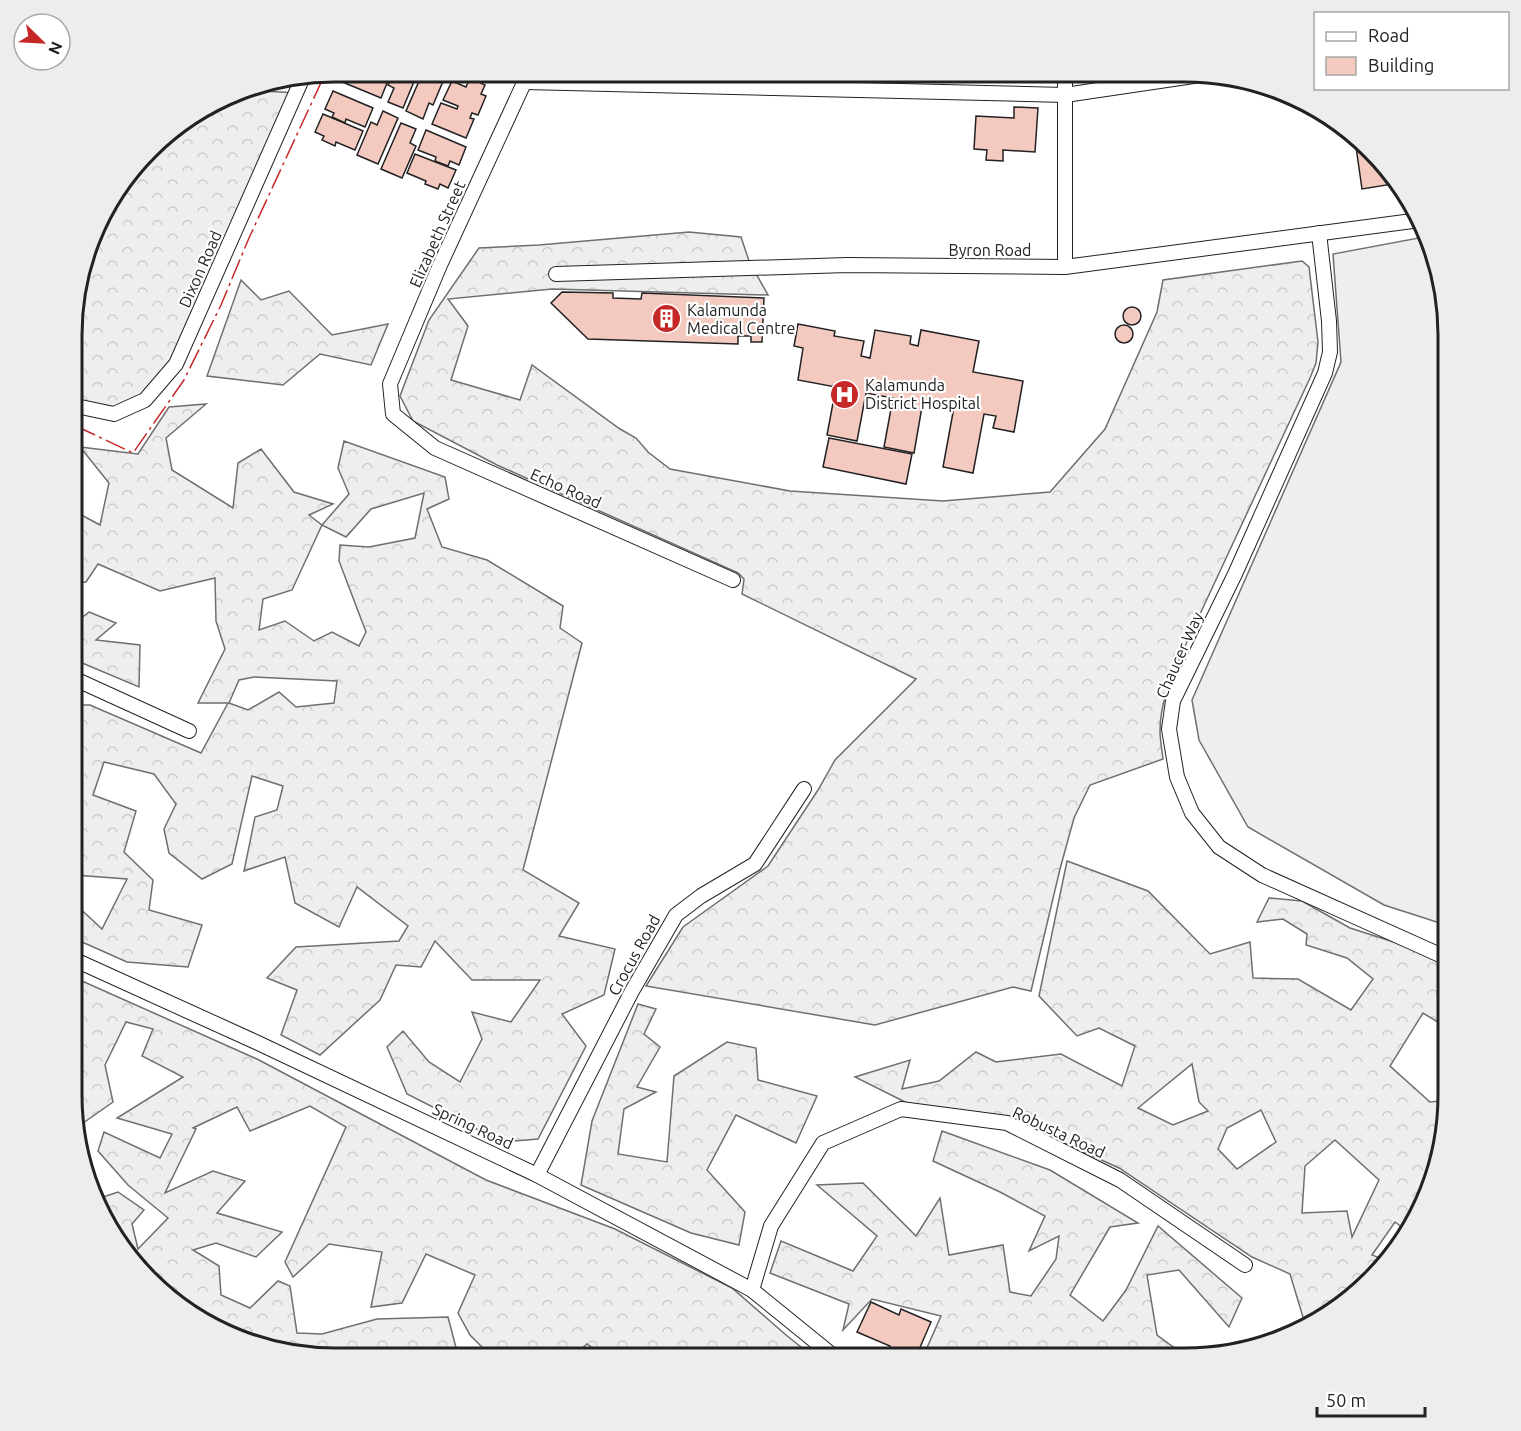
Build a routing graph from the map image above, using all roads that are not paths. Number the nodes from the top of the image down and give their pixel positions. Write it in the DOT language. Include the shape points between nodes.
graph roads {
  1 [pos="525,82"];
  2 [pos="685,82"];
  3 [pos="1065,82"];
  4 [pos="1150,82"];
  5 [pos="299,85"];
  6 [pos="1065,94"];
  7 [pos="1411,221"];
  8 [pos="1318,233"];
  9 [pos="1065,267"];
  10 [pos="556,273"];
  11 [pos="82,407"];
  12 [pos="393,414"];
  13 [pos="733,580"];
  14 [pos="82,682"];
  15 [pos="189,731"];
  16 [pos="804,789"];
  17 [pos="1438,954"];
  18 [pos="82,963"];
  19 [pos="537,1175"];
  20 [pos="1245,1265"];
  21 [pos="752,1290"];
  22 [pos="823,1348"];
  1 -- 12 [label="street, Elizabeth Street" via="390,384"];
  2 -- 6 [label="street"];
  3 -- 6 [label="street"];
  4 -- 6 [label="street"];
  5 -- 11 [label="street, Dixon Road" via="176,364 145,400 114,414"];
  6 -- 9 [label="street"];
  7 -- 8 [label="street, Byron Road"];
  8 -- 9 [label="street, Byron Road"];
  8 -- 17 [label="street, Chaucer Way" via="1329,321 1330,352 1325,373 1173,701 1169,729 1177,777 1192,813 1219,847 1262,875"];
  9 -- 10 [label="street, Byron Road" via="847,266"];
  12 -- 13 [label="street, Echo Road" via="435,448"];
  14 -- 15 [label="street"];
  16 -- 19 [label="street, Crocus Road" via="755,864 676,915"];
  18 -- 19 [label="street, Spring Road"];
  19 -- 21 [label="street, Spring Road"];
  20 -- 21 [label="street, Robusta Road" via="1120,1180 1007,1123 901,1109 823,1143 771,1226"];
  21 -- 22 [label="street, Spring Road"];
}
